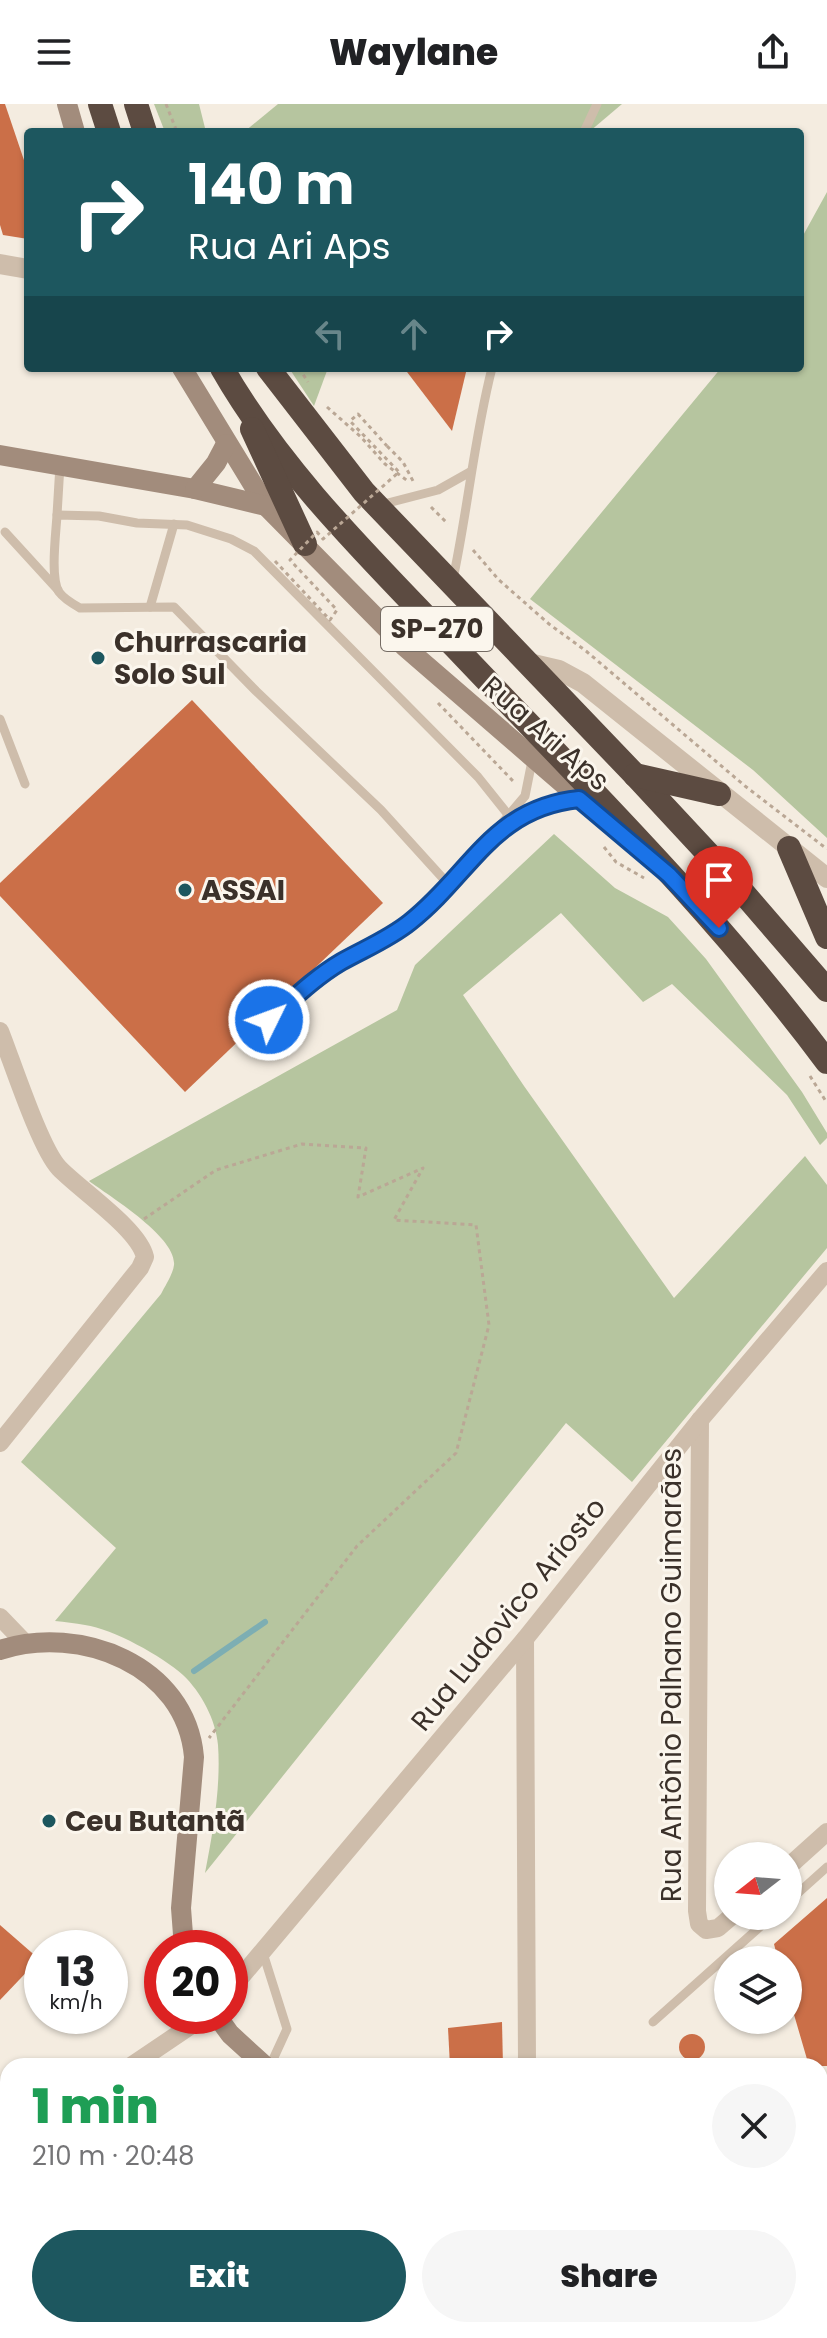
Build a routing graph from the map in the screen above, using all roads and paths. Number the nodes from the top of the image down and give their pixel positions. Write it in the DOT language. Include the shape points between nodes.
graph roads {
  1 [pos="67,104"];
  2 [pos="100,104"];
  3 [pos="136,104"];
  4 [pos="166,104"];
  5 [pos="597,104"];
  6 [pos="74,128"];
  7 [pos="108,128"];
  8 [pos="144,128"];
  9 [pos="175,128"];
  10 [pos="586,128"];
  11 [pos="0,264"];
  12 [pos="24,268"];
  13 [pos="184,372"];
  14 [pos="224,372"];
  15 [pos="271,372"];
  16 [pos="302,372"];
  17 [pos="491,372"];
  18 [pos="312,388"];
  19 [pos="237,393"];
  20 [pos="322,401"];
  21 [pos="226,444"];
  22 [pos="0,455"];
  23 [pos="60,465"];
  24 [pos="470,472"];
  25 [pos="195,489"];
  26 [pos="421,494"];
  27 [pos="378,505"];
  28 [pos="266,506"];
  29 [pos="57,515"];
  30 [pos="174,524"];
  31 [pos="5,532"];
  32 [pos="462,537"];
  33 [pos="305,544"];
  34 [pos="281,554"];
  35 [pos="452,582"];
  36 [pos="58,590"];
  37 [pos="150,607"];
  38 [pos="529,663"];
  39 [pos="0,719"];
  40 [pos="533,757"];
  41 [pos="635,775"];
  42 [pos="25,784"];
  43 [pos="719,794"];
  44 [pos="579,799"];
  45 [pos="512,819"];
  46 [pos="597,839"];
  47 [pos="789,848"];
  48 [pos="827,849"];
  49 [pos="659,878"];
  50 [pos="827,878"];
  51 [pos="449,885"];
  52 [pos="827,937"];
  53 [pos="827,990"];
  54 [pos="269,1020"];
  55 [pos="0,1031"];
  56 [pos="816,1066"];
  57 [pos="9,1078"];
  58 [pos="827,1103"];
  59 [pos="127,1230"];
  60 [pos="827,1271"];
  61 [pos="700,1420"];
  62 [pos="0,1443"];
  63 [pos="0,1617"];
  64 [pos="525,1639"];
  65 [pos="25,1643"];
  66 [pos="0,1650"];
  67 [pos="194,1757"];
  68 [pos="827,1832"];
  69 [pos="802,1854"];
  70 [pos="827,1867"];
  71 [pos="802,1889"];
  72 [pos="714,1929"];
  73 [pos="183,1930"];
  74 [pos="756,1930"];
  75 [pos="262,1952"];
  76 [pos="248,1969"];
  77 [pos="653,2022"];
  78 [pos="178,2034"];
  79 [pos="233,2034"];
  80 [pos="143,2058"];
  81 [pos="255,2058"];
  82 [pos="263,2058"];
  83 [pos="527,2058"];
  1 -- 6 [label="main road"];
  2 -- 7 [label="highway"];
  3 -- 8 [label="highway"];
  4 -- 9 [label="path"];
  5 -- 10 [label="lane"];
  11 -- 12 [label="street"];
  13 -- 21 [label="main road, Rua Ari Aps"];
  14 -- 19 [label="highway, SP-270"];
  15 -- 27 [label="highway, SP-270"];
  16 -- 18 [label="path"];
  17 -- 24 [label="lane"];
  19 -- 33 [label="highway"];
  19 -- 49 [label="highway, SP-270" via="360,548"];
  20 -- 34 [label="path, bridge" via="385,464 402,479 414,484 403,462 358,414 350,421 399,472 323,539 317,532 290,560 337,610 330,620 275,561"];
  21 -- 25 [label="main road"];
  21 -- 28 [label="main road, Rua Ari Aps"];
  22 -- 23 [label="main road"];
  23 -- 25 [label="main road"];
  23 -- 29 [label="lane"];
  24 -- 26 [label="lane"];
  24 -- 32 [label="lane"];
  25 -- 28 [label="main road"];
  26 -- 27 [label="lane"];
  26 -- 32 [label="path"];
  27 -- 35 [label="highway, SP-270"];
  28 -- 33 [label="main road, Rua Ari Aps"];
  29 -- 30 [label="lane"];
  29 -- 36 [label="lane"];
  30 -- 37 [label="lane"];
  30 -- 45 [label="lane" via="231,539 254,551 468,766"];
  31 -- 36 [label="lane"];
  32 -- 35 [label="lane"];
  32 -- 48 [label="path" via="499,580 549,624"];
  33 -- 40 [label="main road, Rua Ari Aps" via="405,647"];
  35 -- 38 [label="highway, SP-270"];
  36 -- 37 [label="lane" via="80,608"];
  37 -- 51 [label="lane" via="174,607 185,617 381,810"];
  38 -- 41 [label="highway, SP-270"];
  38 -- 43 [label="street" via="583,683"];
  39 -- 42 [label="lane"];
  40 -- 44 [label="main road, Rua Ari Aps"];
  40 -- 45 [label="lane" via="527,793"];
  41 -- 43 [label="highway"];
  41 -- 53 [label="highway, SP-270"];
  43 -- 47 [label="street"];
  44 -- 45 [label="lane" via="554,802"];
  44 -- 49 [label="main road, Rua Ari Aps"];
  45 -- 51 [label="lane"];
  46 -- 49 [label="path" via="616,862"];
  47 -- 50 [label="street"];
  47 -- 52 [label="highway"];
  49 -- 56 [label="highway, SP-270" via="735,945"];
  51 -- 54 [label="lane" via="410,922 311,982"];
  55 -- 57 [label="street"];
  56 -- 58 [label="path"];
  57 -- 59 [label="street" via="56,1165"];
  59 -- 62 [label="street" via="143,1249 140,1268"];
  59 -- 67 [label="path" via="216,1170 302,1144 366,1148 358,1197 423,1168 394,1220 476,1225 488,1311 489,1325 456,1453 357,1546"];
  60 -- 61 [label="street, Rua Ludovico Ariosto"];
  61 -- 64 [label="street, Rua Ludovico Ariosto"];
  61 -- 72 [label="street, Rua Antônio Palhano Guimarães" via="697,1911 702,1928"];
  63 -- 65 [label="street"];
  64 -- 75 [label="street, Rua Ludovico Ariosto"];
  64 -- 83 [label="street"];
  65 -- 66 [label="main road"];
  65 -- 67 [label="main road" via="88,1646 132,1663 180,1709 193,1738"];
  67 -- 73 [label="main road"];
  68 -- 69 [label="street"];
  70 -- 71 [label="lane"];
  74 -- 77 [label="lane"];
  75 -- 76 [label="street, Rua Ludovico Ariosto"];
  75 -- 82 [label="lane" via="287,2029"];
  78 -- 80 [label="street"];
  79 -- 81 [label="main road"];
}
